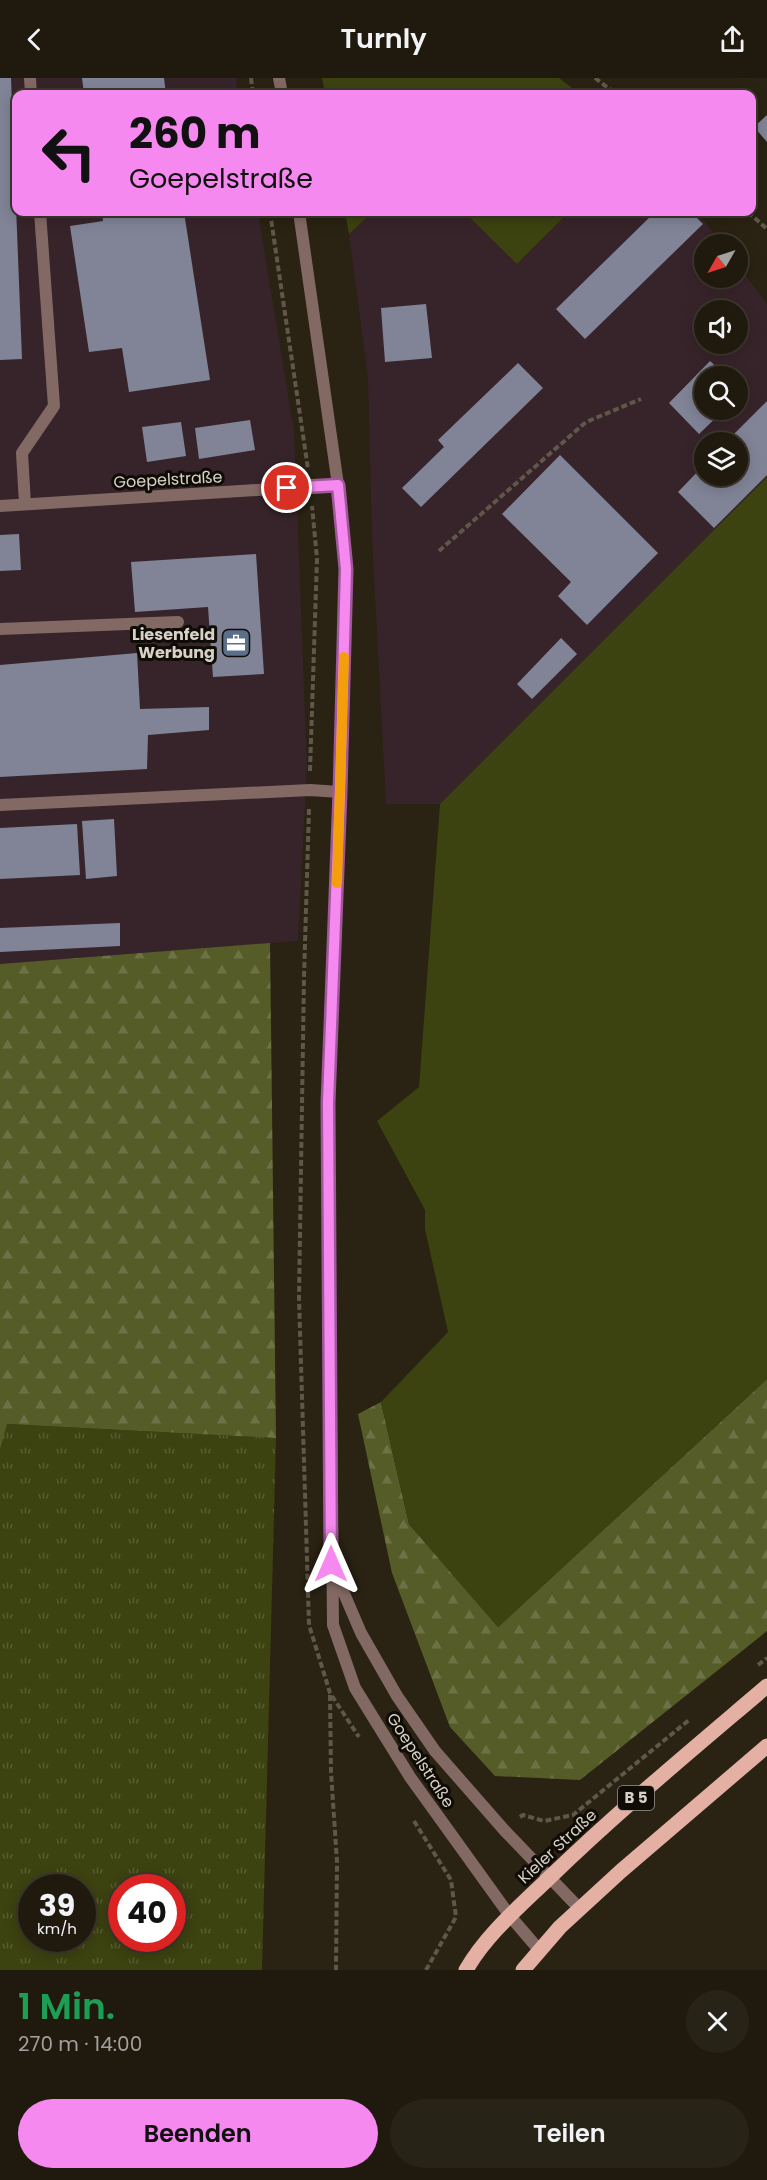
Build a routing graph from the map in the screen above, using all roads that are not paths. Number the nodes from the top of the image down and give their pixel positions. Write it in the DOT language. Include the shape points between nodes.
graph roads {
  1 [pos="40,216"];
  2 [pos="300,216"];
  3 [pos="338,485"];
  4 [pos="25,504"];
  5 [pos="0,506"];
  6 [pos="178,622"];
  7 [pos="0,629"];
  8 [pos="340,792"];
  9 [pos="0,805"];
  10 [pos="331,1564"];
  11 [pos="767,1686"];
  12 [pos="767,1746"];
  13 [pos="550,1877"];
  14 [pos="580,1909"];
  15 [pos="510,1916"];
  16 [pos="540,1951"];
  17 [pos="466,1970"];
  18 [pos="523,1970"];
  1 -- 4 [label="street" via="54,406 22,453"];
  2 -- 3 [label="street, Goepelstraße"];
  3 -- 4 [label="street, Goepelstraße"];
  3 -- 8 [label="street, Goepelstraße" via="346,569"];
  4 -- 5 [label="street, Goepelstraße"];
  6 -- 7 [label="street"];
  8 -- 9 [label="street" via="310,790"];
  8 -- 10 [label="street, Goepelstraße" via="328,1103"];
  10 -- 13 [label="street, Goepelstraße" via="361,1633 435,1752"];
  10 -- 15 [label="street, Goepelstraße" via="333,1625 355,1688 410,1777"];
  11 -- 13 [label="main road, Kieler Straße / B 5" via="592,1836"];
  12 -- 14 [label="main road, B 5"];
  13 -- 14 [label="street, Goepelstraße"];
  13 -- 15 [label="main road, Kieler Straße / B 5"];
  14 -- 16 [label="main road, B 5"];
  15 -- 16 [label="street, Goepelstraße"];
  15 -- 17 [label="main road, B 5"];
  16 -- 18 [label="main road, B 5"];
}
